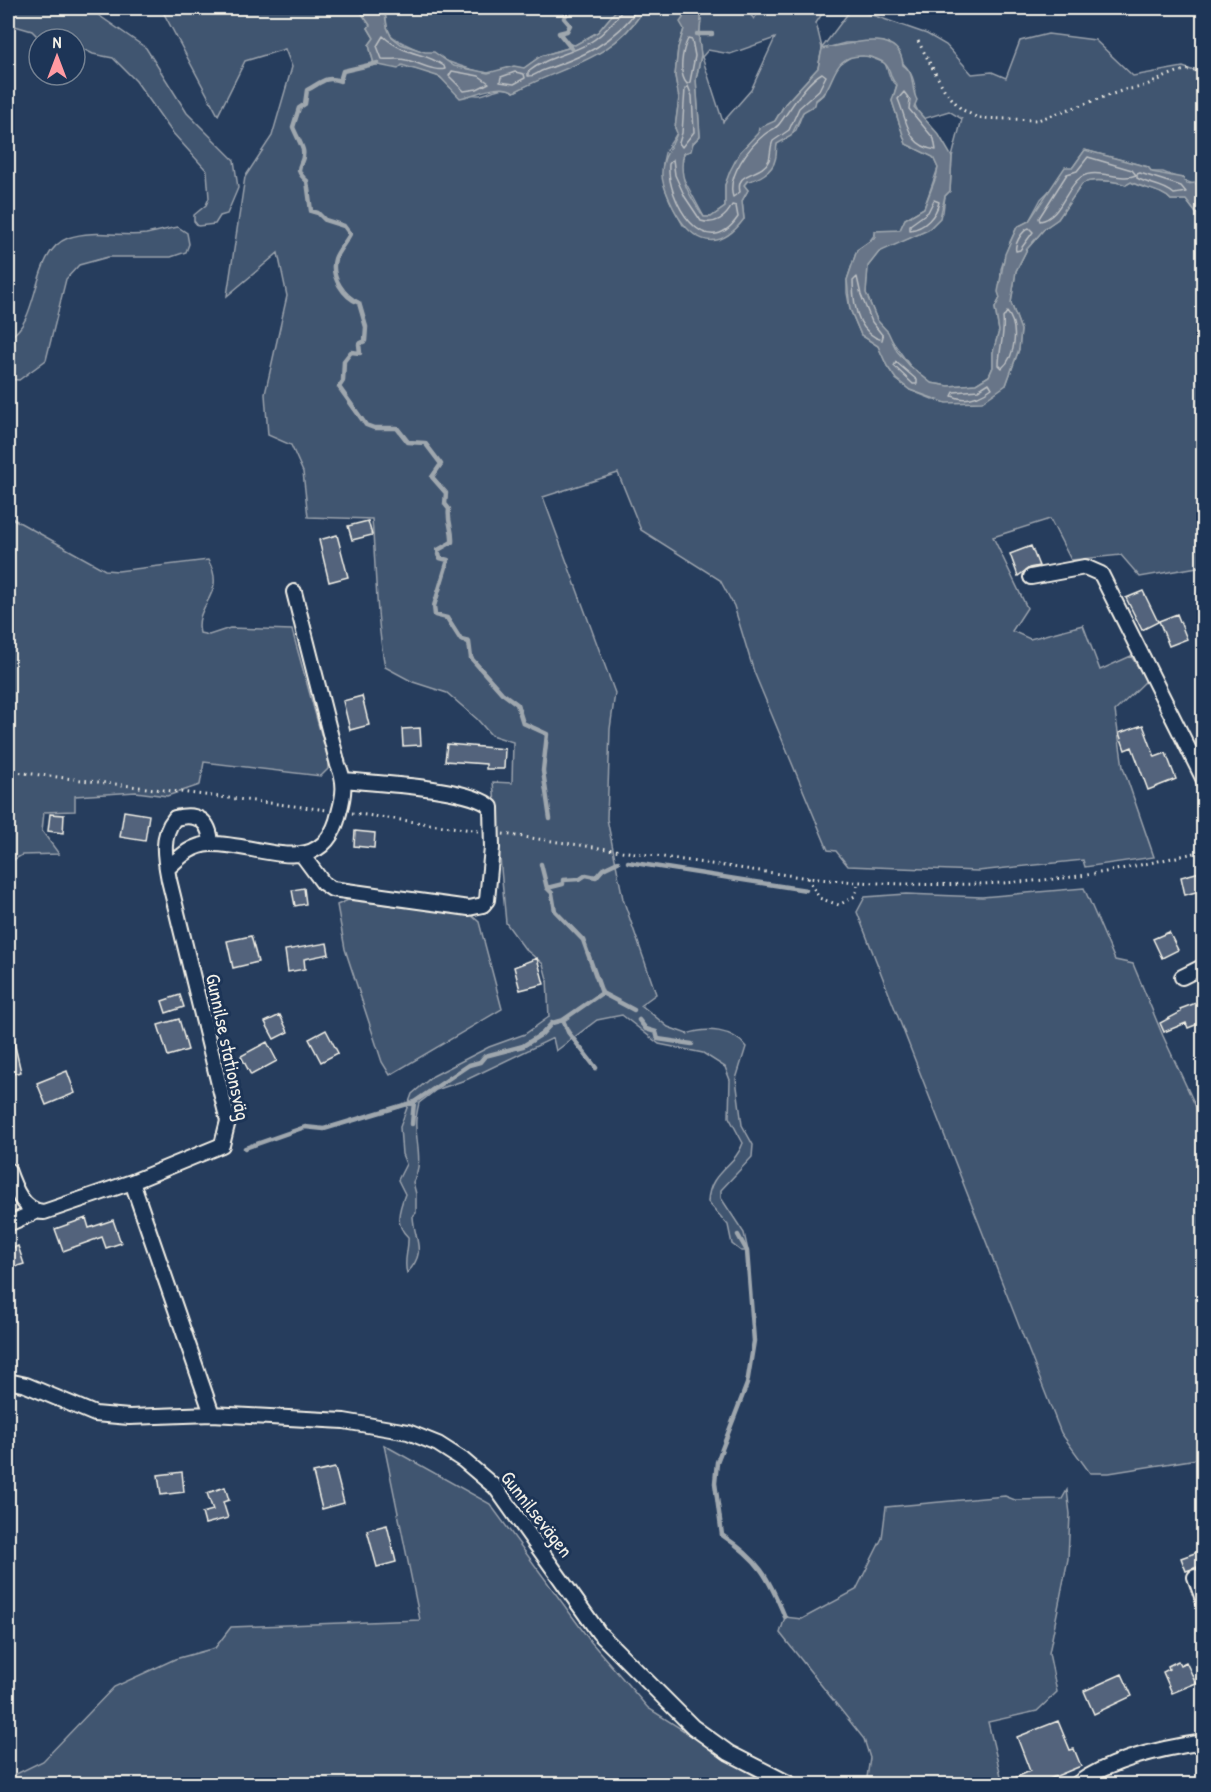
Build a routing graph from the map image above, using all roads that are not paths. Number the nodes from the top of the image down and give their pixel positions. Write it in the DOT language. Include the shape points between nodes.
graph roads {
  1 [pos="1031,577"];
  2 [pos="294,592"];
  3 [pos="345,780"];
  4 [pos="1203,780"];
  5 [pos="210,844"];
  6 [pos="303,856"];
  7 [pos="167,869"];
  8 [pos="1203,966"];
  9 [pos="1182,977"];
  10 [pos="8,1170"];
  11 [pos="132,1182"];
  12 [pos="35,1212"];
  13 [pos="8,1224"];
  14 [pos="8,1381"];
  15 [pos="212,1414"];
  16 [pos="1195,1577"];
  17 [pos="1203,1602"];
  18 [pos="1203,1742"];
  19 [pos="790,1785"];
  20 [pos="1077,1785"];
  1 -- 4 [label="street" via="1085,567 1101,574"];
  2 -- 3 [label="street"];
  3 -- 6 [label="street" via="340,811 328,839"];
  3 -- 6 [label="street" via="449,792 483,800 491,807 493,832 487,900 476,908 332,889"];
  5 -- 6 [label="street"];
  5 -- 7 [label="street" via="190,850"];
  5 -- 7 [label="street, Gunnilse stationsväg" via="206,823 191,816 175,818 165,838"];
  7 -- 11 [label="street, Gunnilse stationsväg" via="228,1120 227,1130 222,1145"];
  8 -- 9 [label="street"];
  10 -- 12 [label="street" via="24,1202"];
  11 -- 12 [label="street, Gunnilse stationsväg"];
  11 -- 15 [label="street"];
  12 -- 13 [label="street, Gunnilse stationsväg"];
  14 -- 15 [label="street, Gunnilsevägen" via="95,1414"];
  15 -- 19 [label="street, Gunnilsevägen" via="366,1423 408,1432 463,1460 496,1488 599,1633 693,1727 729,1753"];
  16 -- 17 [label="street"];
  18 -- 20 [label="street" via="1129,1759 1090,1774"];
}
